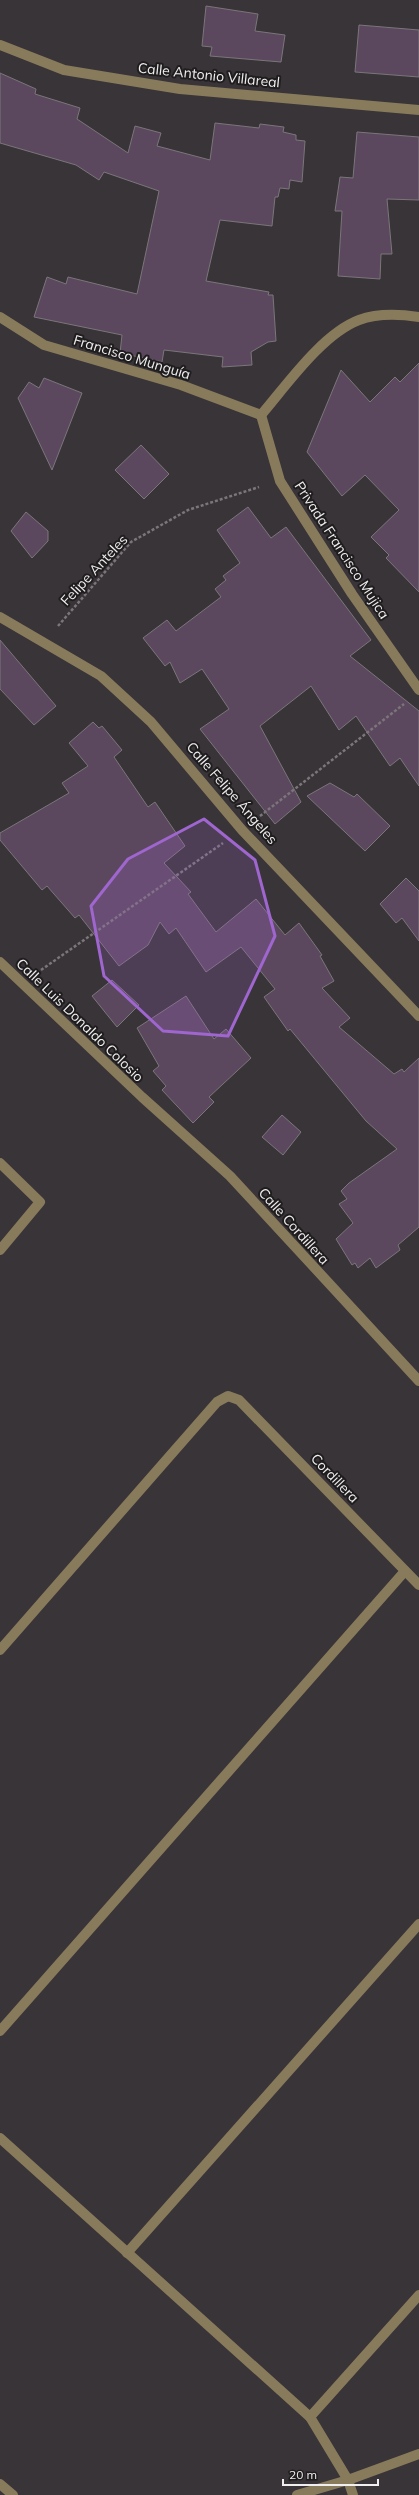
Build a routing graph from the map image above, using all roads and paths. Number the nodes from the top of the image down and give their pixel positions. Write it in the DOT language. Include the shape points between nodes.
graph roads {
  1 [pos="0,45"];
  2 [pos="419,110"];
  3 [pos="0,317"];
  4 [pos="419,317"];
  5 [pos="261,415"];
  6 [pos="280,480"];
  7 [pos="0,617"];
  8 [pos="45,644"];
  9 [pos="419,690"];
  10 [pos="0,962"];
  11 [pos="419,1016"];
  12 [pos="142,1097"];
  13 [pos="0,1163"];
  14 [pos="0,1250"];
  15 [pos="419,1381"];
  16 [pos="405,1571"];
  17 [pos="419,1585"];
  18 [pos="0,1650"];
  19 [pos="419,1924"];
  20 [pos="0,2031"];
  21 [pos="0,2138"];
  22 [pos="127,2253"];
  23 [pos="419,2295"];
  24 [pos="310,2417"];
  25 [pos="419,2454"];
  26 [pos="348,2480"];
  27 [pos="0,2484"];
  28 [pos="13,2495"];
  29 [pos="297,2495"];
  30 [pos="353,2495"];
  1 -- 2 [label="street, Calle Antonio Villareal" via="64,70 180,89"];
  3 -- 5 [label="street, Francisco Munguía" via="44,344 181,385"];
  4 -- 5 [label="street" via="393,314 358,320 320,346"];
  5 -- 6 [label="street, Privada Francisco Mujica"];
  6 -- 8 [label="path, Felipe Anteles" via="188,510 131,542 60,622"];
  6 -- 9 [label="street, Privada Francisco Mujica" via="352,594"];
  7 -- 8 [label="street, Calle Felipe Ángeles"];
  8 -- 11 [label="street, Calle Felipe Ángeles" via="101,676 151,722 242,830"];
  10 -- 12 [label="street, Calle Luis Donaldo Colosio"];
  12 -- 15 [label="street, Calle Cordillera" via="230,1176"];
  13 -- 14 [label="street" via="40,1202"];
  16 -- 17 [label="street, Cordillera"];
  16 -- 18 [label="street, Cordillera" via="239,1400 228,1396 217,1402"];
  16 -- 20 [label="street"];
  19 -- 22 [label="street"];
  21 -- 22 [label="street"];
  22 -- 24 [label="street"];
  23 -- 24 [label="street"];
  24 -- 26 [label="street"];
  25 -- 26 [label="street"];
  26 -- 29 [label="street"];
  26 -- 30 [label="street"];
  27 -- 28 [label="street"];
}
